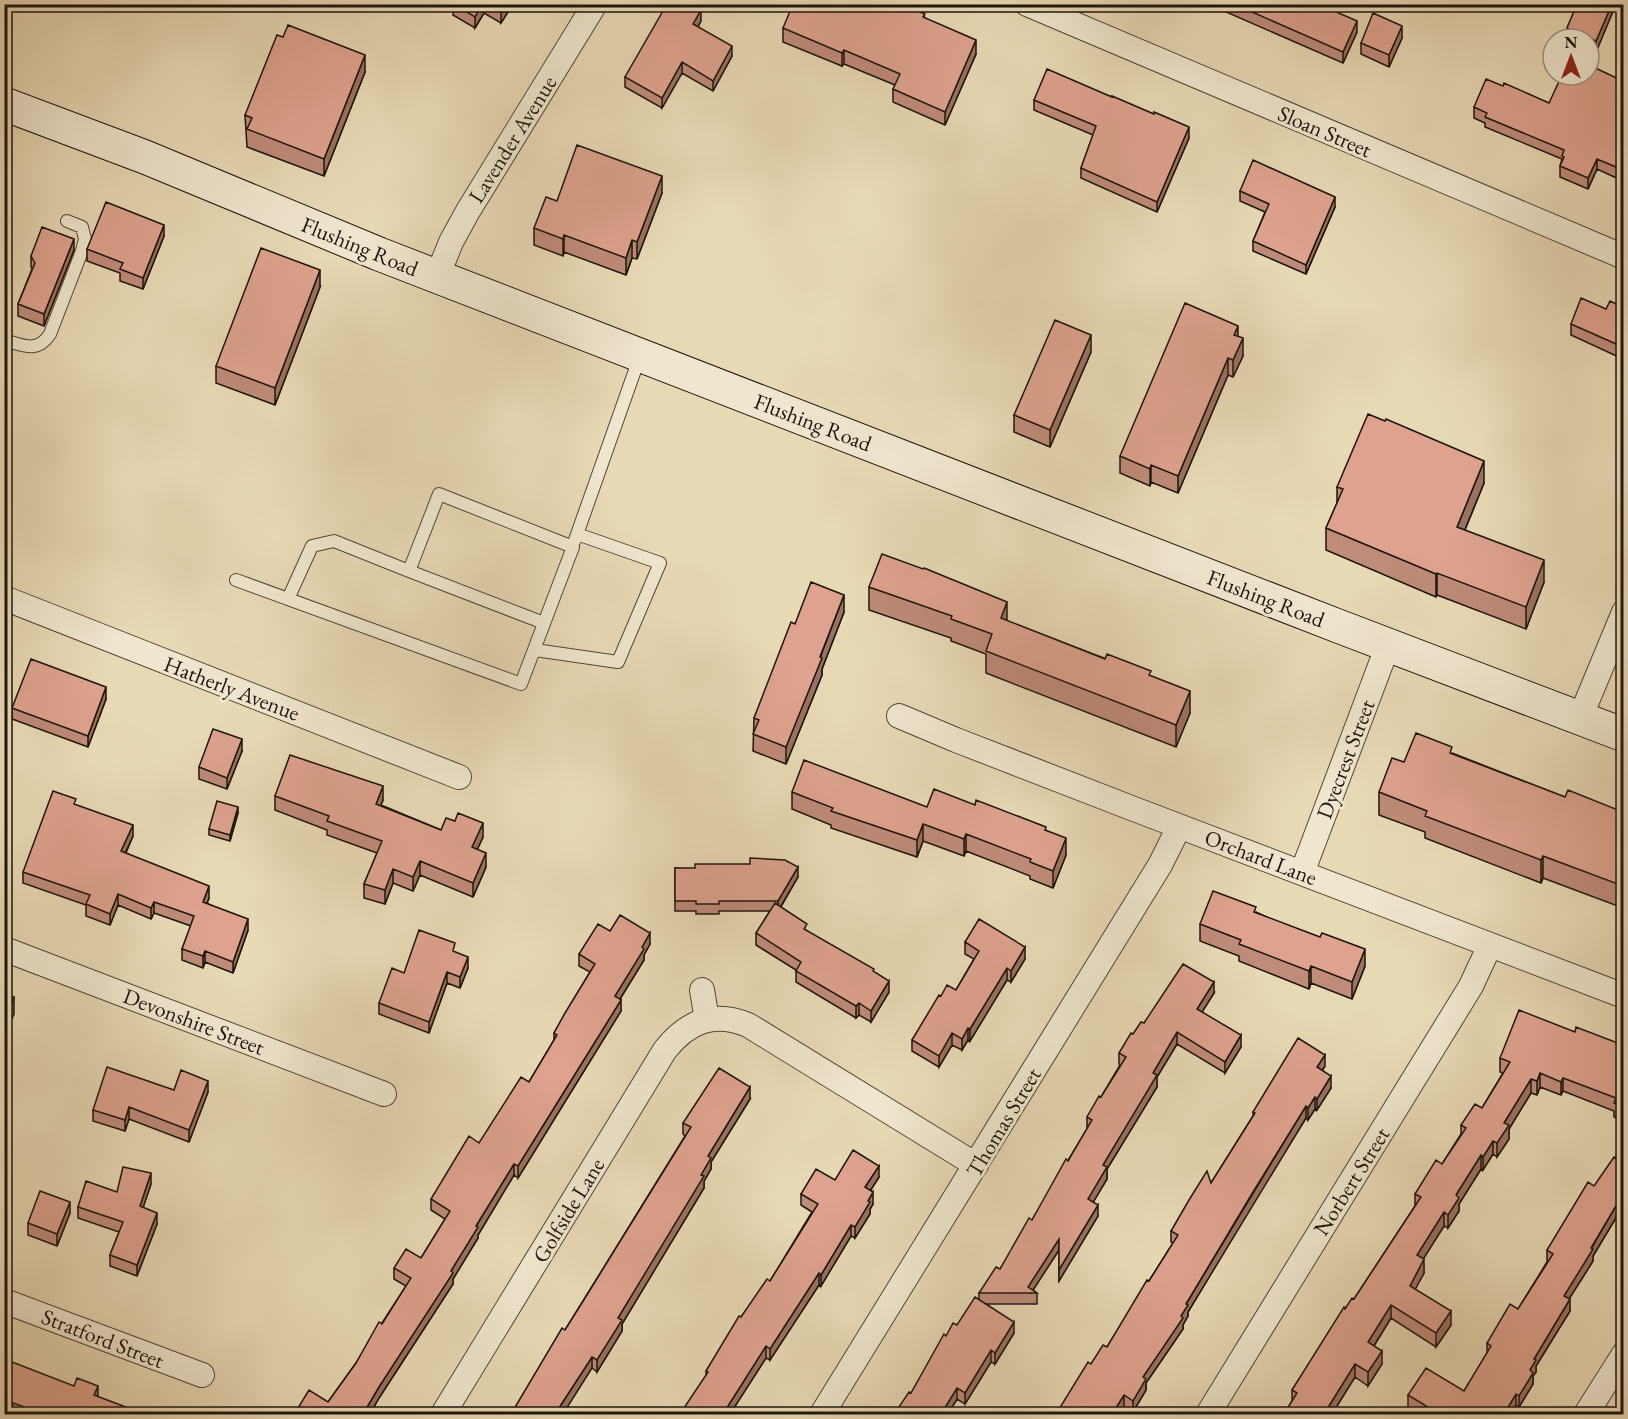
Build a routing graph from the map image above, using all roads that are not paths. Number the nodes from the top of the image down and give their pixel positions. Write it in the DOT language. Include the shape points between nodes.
graph roads {
  1 [pos="595,4"];
  2 [pos="1027,4"];
  3 [pos="4,104"];
  4 [pos="68,221"];
  5 [pos="1623,257"];
  6 [pos="437,277"];
  7 [pos="4,340"];
  8 [pos="640,356"];
  9 [pos="578,534"];
  10 [pos="573,547"];
  11 [pos="409,571"];
  12 [pos="236,580"];
  13 [pos="4,598"];
  14 [pos="288,599"];
  15 [pos="1623,612"];
  16 [pos="544,623"];
  17 [pos="1388,645"];
  18 [pos="535,650"];
  19 [pos="899,716"];
  20 [pos="1580,718"];
  21 [pos="1623,735"];
  22 [pos="459,777"];
  23 [pos="1179,826"];
  24 [pos="1302,873"];
  25 [pos="1490,945"];
  26 [pos="4,949"];
  27 [pos="702,990"];
  28 [pos="1623,996"];
  29 [pos="706,1020"];
  30 [pos="384,1094"];
  31 [pos="976,1165"];
  32 [pos="4,1301"];
  33 [pos="1623,1354"];
  34 [pos="202,1375"];
  35 [pos="443,1414"];
  36 [pos="822,1414"];
  37 [pos="1208,1414"];
  38 [pos="1586,1414"];
  1 -- 6 [label="street, Lavender Avenue" via="468,211"];
  2 -- 5 [label="street, Sloan Street"];
  3 -- 6 [label="main road, Flushing Road" via="145,157"];
  4 -- 7 [label="lane" via="82,227 85,239 50,334 37,346"];
  6 -- 8 [label="main road, Flushing Road"];
  8 -- 9 [label="lane"];
  8 -- 17 [label="main road, Flushing Road"];
  9 -- 10 [label="lane"];
  9 -- 18 [label="lane" via="660,563 618,662"];
  10 -- 11 [label="lane" via="439,494"];
  10 -- 16 [label="lane"];
  11 -- 14 [label="lane" via="334,541 312,546"];
  11 -- 16 [label="lane"];
  12 -- 14 [label="lane"];
  13 -- 22 [label="street, Hatherly Avenue"];
  14 -- 18 [label="lane" via="521,684"];
  15 -- 20 [label="street"];
  16 -- 18 [label="lane"];
  17 -- 20 [label="main road, Flushing Road"];
  17 -- 24 [label="street, Dyecrest Street"];
  19 -- 23 [label="street, Orchard Lane"];
  20 -- 21 [label="main road, Flushing Road"];
  23 -- 24 [label="street, Orchard Lane"];
  23 -- 31 [label="street, Thomas Street" via="1160,865"];
  24 -- 25 [label="street, Orchard Lane"];
  25 -- 28 [label="street, Orchard Lane"];
  25 -- 37 [label="street, Norbert Street" via="1471,986"];
  26 -- 30 [label="street, Devonshire Street"];
  27 -- 29 [label="street"];
  29 -- 31 [label="street, Golfside Lane" via="730,1019 748,1025"];
  29 -- 35 [label="street, Golfside Lane" via="684,1029 665,1050"];
  31 -- 36 [label="street, Thomas Street"];
  32 -- 34 [label="street, Stratford Street"];
  33 -- 38 [label="street"];
}
